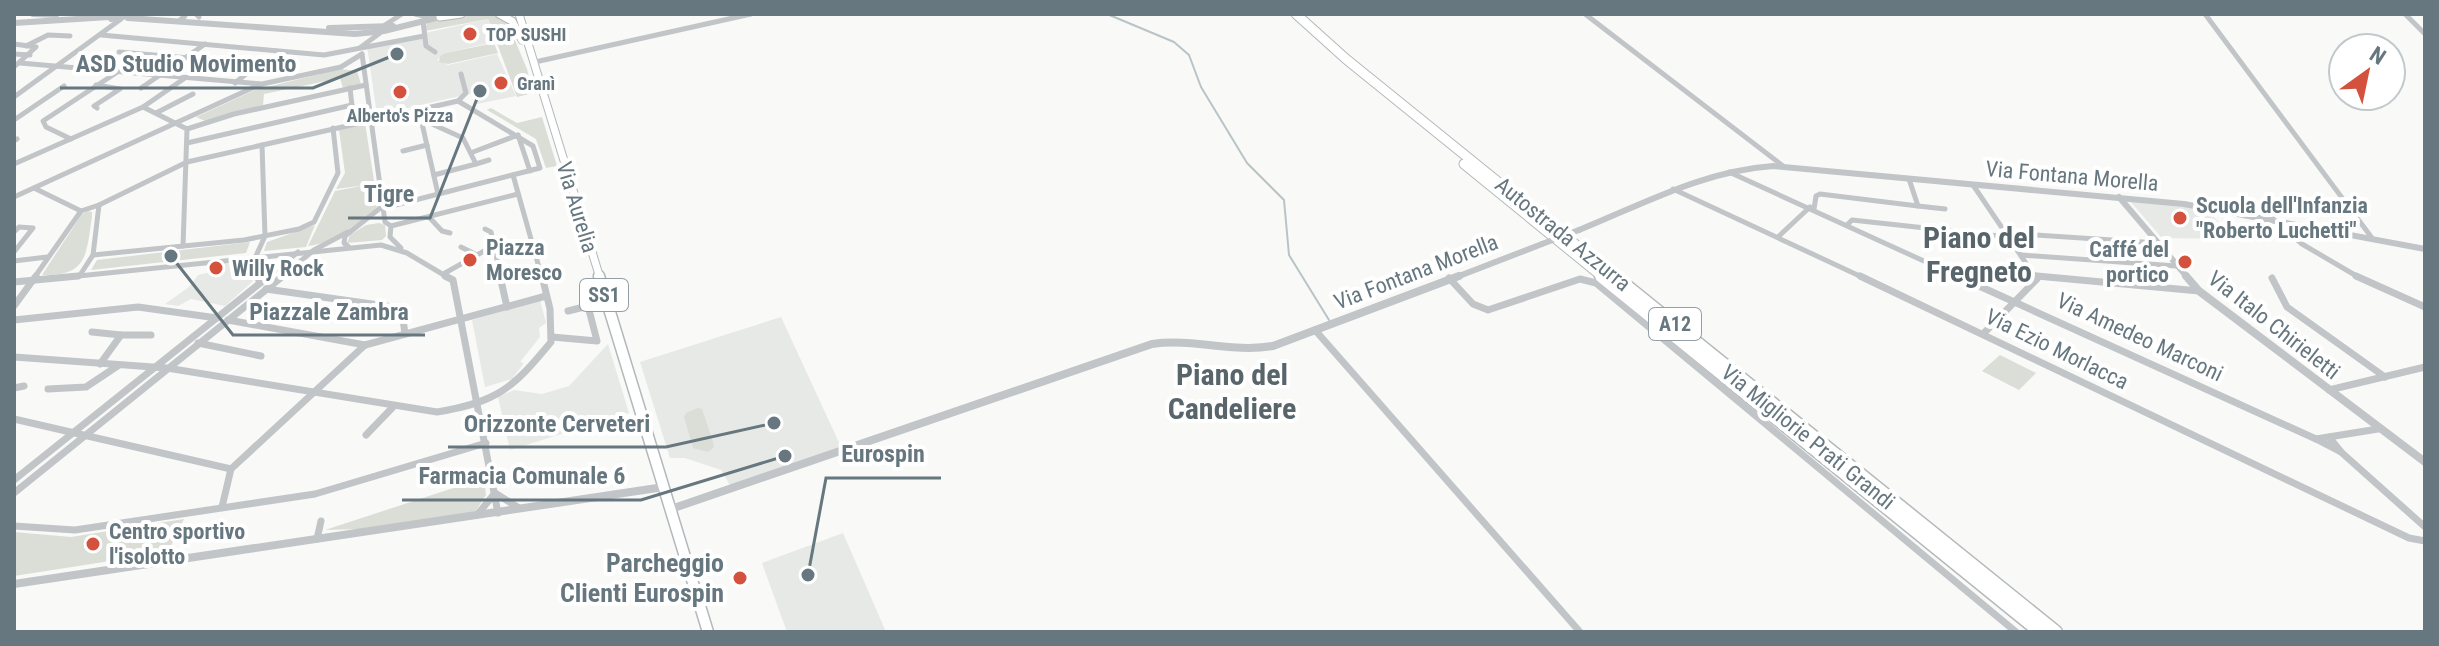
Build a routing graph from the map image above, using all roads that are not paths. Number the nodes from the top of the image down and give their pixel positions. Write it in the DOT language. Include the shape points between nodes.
graph roads {
  1 [pos="33,14"];
  2 [pos="91,14"];
  3 [pos="155,14"];
  4 [pos="415,14"];
  5 [pos="454,14"];
  6 [pos="461,14"];
  7 [pos="499,14"];
  8 [pos="517,14"];
  9 [pos="751,14"];
  10 [pos="1286,14"];
  11 [pos="1296,14"];
  12 [pos="1585,14"];
  13 [pos="2205,14"];
  14 [pos="2405,14"];
  15 [pos="111,15"];
  16 [pos="399,15"];
  17 [pos="76,16"];
  18 [pos="198,16"];
  19 [pos="129,17"];
  20 [pos="183,17"];
  21 [pos="438,18"];
  22 [pos="423,21"];
  23 [pos="14,23"];
  24 [pos="375,27"];
  25 [pos="360,28"];
  26 [pos="384,29"];
  27 [pos="350,34"];
  28 [pos="2425,34"];
  29 [pos="101,35"];
  30 [pos="108,35"];
  31 [pos="70,36"];
  32 [pos="424,36"];
  33 [pos="522,40"];
  34 [pos="14,44"];
  35 [pos="205,44"];
  36 [pos="26,46"];
  37 [pos="361,50"];
  38 [pos="119,52"];
  39 [pos="435,52"];
  40 [pos="14,54"];
  41 [pos="30,55"];
  42 [pos="324,55"];
  43 [pos="185,58"];
  44 [pos="535,62"];
  45 [pos="17,65"];
  46 [pos="57,65"];
  47 [pos="341,67"];
  48 [pos="325,70"];
  49 [pos="119,71"];
  50 [pos="364,71"];
  51 [pos="461,74"];
  52 [pos="160,75"];
  53 [pos="185,78"];
  54 [pos="234,83"];
  55 [pos="262,84"];
  56 [pos="96,85"];
  57 [pos="366,85"];
  58 [pos="64,86"];
  59 [pos="141,88"];
  60 [pos="350,88"];
  61 [pos="16,93"];
  62 [pos="193,94"];
  63 [pos="458,101"];
  64 [pos="545,103"];
  65 [pos="352,105"];
  66 [pos="143,107"];
  67 [pos="97,108"];
  68 [pos="418,109"];
  69 [pos="156,113"];
  70 [pos="371,119"];
  71 [pos="421,119"];
  72 [pos="14,120"];
  73 [pos="176,122"];
  74 [pos="354,123"];
  75 [pos="333,128"];
  76 [pos="187,129"];
  77 [pos="518,135"];
  78 [pos="71,139"];
  79 [pos="187,143"];
  80 [pos="262,145"];
  81 [pos="427,145"];
  82 [pos="403,151"];
  83 [pos="473,152"];
  84 [pos="489,160"];
  85 [pos="187,162"];
  86 [pos="14,164"];
  87 [pos="476,164"];
  88 [pos="1783,166"];
  89 [pos="530,171"];
  90 [pos="1729,172"];
  91 [pos="434,175"];
  92 [pos="513,175"];
  93 [pos="1909,179"];
  94 [pos="1973,185"];
  95 [pos="34,188"];
  96 [pos="1673,189"];
  97 [pos="438,194"];
  98 [pos="518,194"];
  99 [pos="14,197"];
  100 [pos="2119,197"];
  101 [pos="99,205"];
  102 [pos="384,206"];
  103 [pos="1918,206"];
  104 [pos="1812,208"];
  105 [pos="1945,209"];
  106 [pos="81,211"];
  107 [pos="429,217"];
  108 [pos="2273,219"];
  109 [pos="388,224"];
  110 [pos="1848,224"];
  111 [pos="358,226"];
  112 [pos="485,229"];
  113 [pos="14,232"];
  114 [pos="348,232"];
  115 [pos="450,233"];
  116 [pos="2007,235"];
  117 [pos="265,236"];
  118 [pos="390,237"];
  119 [pos="1778,237"];
  120 [pos="2372,238"];
  121 [pos="2158,243"];
  122 [pos="183,246"];
  123 [pos="372,246"];
  124 [pos="493,246"];
  125 [pos="350,247"];
  126 [pos="461,247"];
  127 [pos="2425,249"];
  128 [pos="314,250"];
  129 [pos="14,252"];
  130 [pos="298,252"];
  131 [pos="407,253"];
  132 [pos="93,255"];
  133 [pos="477,255"];
  134 [pos="2021,255"];
  135 [pos="256,256"];
  136 [pos="47,257"];
  137 [pos="238,258"];
  138 [pos="14,261"];
  139 [pos="2176,266"];
  140 [pos="445,273"];
  141 [pos="80,275"];
  142 [pos="2037,276"];
  143 [pos="1449,278"];
  144 [pos="2272,278"];
  145 [pos="30,280"];
  146 [pos="14,282"];
  147 [pos="259,283"];
  148 [pos="266,289"];
  149 [pos="2199,291"];
  150 [pos="546,296"];
  151 [pos="2018,301"];
  152 [pos="14,306"];
  153 [pos="507,307"];
  154 [pos="2425,307"];
  155 [pos="568,311"];
  156 [pos="215,318"];
  157 [pos="463,318"];
  158 [pos="227,319"];
  159 [pos="14,320"];
  160 [pos="1315,330"];
  161 [pos="92,332"];
  162 [pos="1984,333"];
  163 [pos="405,334"];
  164 [pos="121,335"];
  165 [pos="151,335"];
  166 [pos="552,337"];
  167 [pos="198,343"];
  168 [pos="365,345"];
  169 [pos="261,356"];
  170 [pos="14,357"];
  171 [pos="100,364"];
  172 [pos="119,365"];
  173 [pos="155,367"];
  174 [pos="2425,367"];
  175 [pos="167,368"];
  176 [pos="2385,377"];
  177 [pos="24,386"];
  178 [pos="14,388"];
  179 [pos="48,389"];
  180 [pos="2329,390"];
  181 [pos="314,394"];
  182 [pos="478,401"];
  183 [pos="393,407"];
  184 [pos="16,421"];
  185 [pos="2378,429"];
  186 [pos="75,432"];
  187 [pos="86,435"];
  188 [pos="366,435"];
  189 [pos="2329,437"];
  190 [pos="2316,439"];
  191 [pos="486,443"];
  192 [pos="2341,452"];
  193 [pos="2425,462"];
  194 [pos="231,469"];
  195 [pos="14,480"];
  196 [pos="664,487"];
  197 [pos="14,493"];
  198 [pos="495,493"];
  199 [pos="222,507"];
  200 [pos="522,509"];
  201 [pos="671,509"];
  202 [pos="498,513"];
  203 [pos="477,516"];
  204 [pos="321,521"];
  205 [pos="14,526"];
  206 [pos="2425,527"];
  207 [pos="317,539"];
  208 [pos="2425,541"];
  209 [pos="14,584"];
  210 [pos="708,632"];
  211 [pos="1580,632"];
  212 [pos="2016,632"];
  213 [pos="2040,632"];
  214 [pos="2056,632"];
  1 -- 17 [label="street"];
  2 -- 17 [label="street"];
  3 -- 20 [label="street"];
  4 -- 21 [label="street"];
  5 -- 21 [label="main road"];
  6 -- 21 [label="main road"];
  7 -- 33 [label="main road" via="512,21"];
  8 -- 33 [label="main road, Via Aurelia"];
  8 -- 44 [label="main road, Via Aurelia / SS1"];
  9 -- 44 [label="street"];
  10 -- 213 [label="highway, Autostrada Azzurra / A12" via="1387,102"];
  11 -- 214 [label="highway, Autostrada Azzurra / A12"];
  12 -- 88 [label="street"];
  13 -- 120 [label="street"];
  14 -- 28 [label="street"];
  15 -- 17 [label="street"];
  15 -- 19 [label="street"];
  16 -- 24 [label="street"];
  17 -- 23 [label="street"];
  18 -- 20 [label="street"];
  18 -- 25 [label="street"];
  19 -- 20 [label="street"];
  19 -- 29 [label="street"];
  19 -- 30 [label="street"];
  20 -- 27 [label="street"];
  21 -- 22 [label="street"];
  22 -- 26 [label="street"];
  22 -- 32 [label="street"];
  24 -- 25 [label="street"];
  24 -- 26 [label="street"];
  25 -- 27 [label="street"];
  26 -- 27 [label="street"];
  26 -- 37 [label="street"];
  27 -- 37 [label="street"];
  29 -- 30 [label="street"];
  29 -- 46 [label="street"];
  30 -- 35 [label="street"];
  31 -- 36 [label="street" via="48,35"];
  32 -- 37 [label="street"];
  32 -- 39 [label="street"];
  33 -- 64 [label="main road, Via Aurelia"];
  34 -- 36 [label="street"];
  35 -- 42 [label="street"];
  35 -- 43 [label="street"];
  36 -- 41 [label="street" via="36,47"];
  37 -- 42 [label="street"];
  37 -- 47 [label="street"];
  37 -- 50 [label="street"];
  38 -- 43 [label="street"];
  40 -- 41 [label="street"];
  41 -- 45 [label="street"];
  42 -- 48 [label="street"];
  43 -- 54 [label="street" via="258,64"];
  44 -- 64 [label="main road, Via Aurelia / SS1"];
  45 -- 46 [label="street"];
  46 -- 49 [label="street"];
  46 -- 61 [label="street"];
  47 -- 48 [label="street"];
  47 -- 50 [label="street"];
  48 -- 55 [label="street"];
  49 -- 52 [label="street"];
  49 -- 56 [label="street"];
  50 -- 57 [label="street"];
  51 -- 63 [label="street" via="466,93"];
  52 -- 53 [label="street"];
  52 -- 59 [label="street"];
  53 -- 54 [label="street"];
  53 -- 66 [label="street"];
  54 -- 55 [label="street"];
  55 -- 73 [label="street"];
  56 -- 67 [label="street" via="120,89"];
  56 -- 78 [label="street" via="43,121"];
  57 -- 60 [label="street"];
  57 -- 70 [label="street"];
  58 -- 72 [label="street"];
  60 -- 65 [label="street"];
  60 -- 76 [label="street"];
  62 -- 69 [label="street"];
  63 -- 68 [label="street"];
  63 -- 77 [label="street"];
  64 -- 196 [label="main road, Via Aurelia / SS1"];
  65 -- 74 [label="street"];
  65 -- 79 [label="street"];
  66 -- 69 [label="street"];
  66 -- 78 [label="street"];
  68 -- 70 [label="street"];
  68 -- 71 [label="street"];
  69 -- 73 [label="street"];
  70 -- 74 [label="street"];
  70 -- 102 [label="street"];
  71 -- 81 [label="street"];
  71 -- 83 [label="street" via="461,135"];
  73 -- 76 [label="street"];
  73 -- 95 [label="street"];
  74 -- 75 [label="street"];
  75 -- 80 [label="street"];
  75 -- 117 [label="street" via="338,173 314,222"];
  76 -- 79 [label="street"];
  77 -- 83 [label="street"];
  77 -- 89 [label="street"];
  77 -- 89 [label="street" via="533,145 540,168"];
  78 -- 86 [label="street"];
  79 -- 85 [label="street"];
  80 -- 85 [label="street"];
  80 -- 117 [label="street"];
  81 -- 82 [label="street"];
  81 -- 91 [label="street"];
  83 -- 87 [label="street"];
  84 -- 87 [label="street"];
  85 -- 101 [label="street"];
  85 -- 122 [label="street"];
  87 -- 91 [label="street"];
  88 -- 90 [label="street, Via Fontana Morella"];
  88 -- 93 [label="street, Via Fontana Morella"];
  89 -- 92 [label="street"];
  90 -- 96 [label="street, Via Fontana Morella"];
  90 -- 104 [label="street, Via Amedeo Marconi"];
  91 -- 97 [label="street"];
  92 -- 97 [label="street"];
  92 -- 98 [label="street"];
  93 -- 94 [label="street, Via Fontana Morella"];
  93 -- 103 [label="street"];
  94 -- 100 [label="street, Via Fontana Morella"];
  94 -- 116 [label="street"];
  95 -- 99 [label="street"];
  95 -- 106 [label="street"];
  96 -- 119 [label="street, Via Ezio Morlacca"];
  96 -- 143 [label="street, Via Fontana Morella, bridge"];
  97 -- 102 [label="street"];
  98 -- 107 [label="street"];
  98 -- 150 [label="street"];
  100 -- 108 [label="street, Via Fontana Morella"];
  100 -- 121 [label="street, Via Italo Chirieletti"];
  101 -- 106 [label="street"];
  101 -- 132 [label="street"];
  102 -- 109 [label="street"];
  102 -- 111 [label="street"];
  103 -- 104 [label="street" via="1820,194"];
  103 -- 105 [label="street"];
  104 -- 110 [label="street, Via Amedeo Marconi"];
  104 -- 119 [label="street"];
  106 -- 136 [label="street"];
  107 -- 109 [label="street"];
  107 -- 115 [label="street"];
  108 -- 120 [label="street, Via Fontana Morella"];
  108 -- 154 [label="street" via="2304,245"];
  109 -- 111 [label="street"];
  109 -- 118 [label="street"];
  110 -- 116 [label="street" via="1852,220"];
  110 -- 151 [label="street, Via Amedeo Marconi"];
  111 -- 114 [label="street"];
  112 -- 124 [label="street" via="491,232"];
  113 -- 129 [label="street" via="33,227"];
  114 -- 125 [label="street" via="344,243"];
  114 -- 128 [label="street"];
  116 -- 121 [label="street"];
  116 -- 134 [label="street"];
  117 -- 122 [label="street"];
  117 -- 135 [label="street"];
  118 -- 123 [label="street"];
  118 -- 131 [label="street"];
  119 -- 162 [label="street, Via Ezio Morlacca"];
  120 -- 127 [label="street, Via Fontana Morella"];
  121 -- 139 [label="street, Via Italo Chirieletti"];
  122 -- 132 [label="street"];
  123 -- 125 [label="street"];
  123 -- 131 [label="street"];
  124 -- 133 [label="street"];
  124 -- 153 [label="street"];
  125 -- 128 [label="street"];
  126 -- 133 [label="street"];
  128 -- 130 [label="street"];
  128 -- 148 [label="street"];
  130 -- 135 [label="street"];
  130 -- 147 [label="street"];
  131 -- 140 [label="street"];
  132 -- 141 [label="street"];
  133 -- 140 [label="street"];
  134 -- 139 [label="street"];
  134 -- 142 [label="street"];
  135 -- 137 [label="street"];
  136 -- 138 [label="street"];
  136 -- 145 [label="street"];
  137 -- 141 [label="street"];
  137 -- 147 [label="street" via="257,266"];
  139 -- 149 [label="street, Via Italo Chirieletti"];
  140 -- 157 [label="street" via="453,280"];
  141 -- 145 [label="street"];
  142 -- 149 [label="street"];
  142 -- 151 [label="street"];
  143 -- 160 [label="street, Via Fontana Morella"];
  143 -- 212 [label="street, Via Migliorie Prati Grandi" via="1486,310 1580,279 1596,283"];
  144 -- 176 [label="street" via="2287,307"];
  145 -- 146 [label="street"];
  145 -- 152 [label="street"];
  147 -- 156 [label="street"];
  148 -- 158 [label="street"];
  148 -- 163 [label="street" via="393,307 402,312"];
  149 -- 180 [label="street, Via Italo Chirieletti"];
  150 -- 153 [label="street"];
  150 -- 166 [label="street"];
  151 -- 162 [label="street"];
  151 -- 190 [label="street, Via Amedeo Marconi"];
  153 -- 157 [label="street"];
  155 -- 166 [label="street" via="588,306 597,341"];
  156 -- 158 [label="street"];
  156 -- 159 [label="street" via="138,307"];
  156 -- 173 [label="street"];
  157 -- 163 [label="street"];
  157 -- 182 [label="street"];
  158 -- 167 [label="street"];
  158 -- 168 [label="street"];
  160 -- 201 [label="street, Via Fontana Morella" via="1254,350 1190,340 1152,344"];
  160 -- 211 [label="street"];
  161 -- 164 [label="street"];
  162 -- 208 [label="street, Via Ezio Morlacca" via="2409,538"];
  163 -- 168 [label="street"];
  164 -- 165 [label="street"];
  164 -- 171 [label="street"];
  166 -- 182 [label="street" via="514,385"];
  167 -- 169 [label="street"];
  167 -- 175 [label="street"];
  168 -- 181 [label="street"];
  170 -- 171 [label="street"];
  171 -- 172 [label="street"];
  172 -- 173 [label="street"];
  172 -- 179 [label="street" via="83,389"];
  173 -- 175 [label="street"];
  173 -- 186 [label="street"];
  174 -- 176 [label="street"];
  175 -- 181 [label="street"];
  175 -- 187 [label="street"];
  176 -- 180 [label="street"];
  177 -- 178 [label="street"];
  180 -- 185 [label="street, Via Italo Chirieletti"];
  181 -- 183 [label="street"];
  181 -- 194 [label="street"];
  182 -- 183 [label="street" via="438,413"];
  182 -- 191 [label="street"];
  183 -- 188 [label="street"];
  184 -- 186 [label="street"];
  185 -- 189 [label="street"];
  185 -- 193 [label="street, Via Italo Chirieletti"];
  186 -- 187 [label="street"];
  186 -- 195 [label="street"];
  187 -- 194 [label="street"];
  187 -- 197 [label="street"];
  189 -- 190 [label="street"];
  189 -- 192 [label="street"];
  190 -- 192 [label="street, Via Amedeo Marconi"];
  191 -- 198 [label="street"];
  191 -- 199 [label="street" via="315,494"];
  192 -- 206 [label="street"];
  194 -- 199 [label="street"];
  196 -- 200 [label="street"];
  196 -- 201 [label="main road, Via Aurelia / SS1"];
  198 -- 200 [label="street"];
  198 -- 202 [label="street"];
  198 -- 203 [label="street"];
  199 -- 205 [label="street" via="75,530"];
  200 -- 202 [label="street"];
  201 -- 210 [label="main road, Via Aurelia / SS1"];
  202 -- 203 [label="street"];
  203 -- 207 [label="street"];
  204 -- 207 [label="street"];
  207 -- 209 [label="street"];
}
